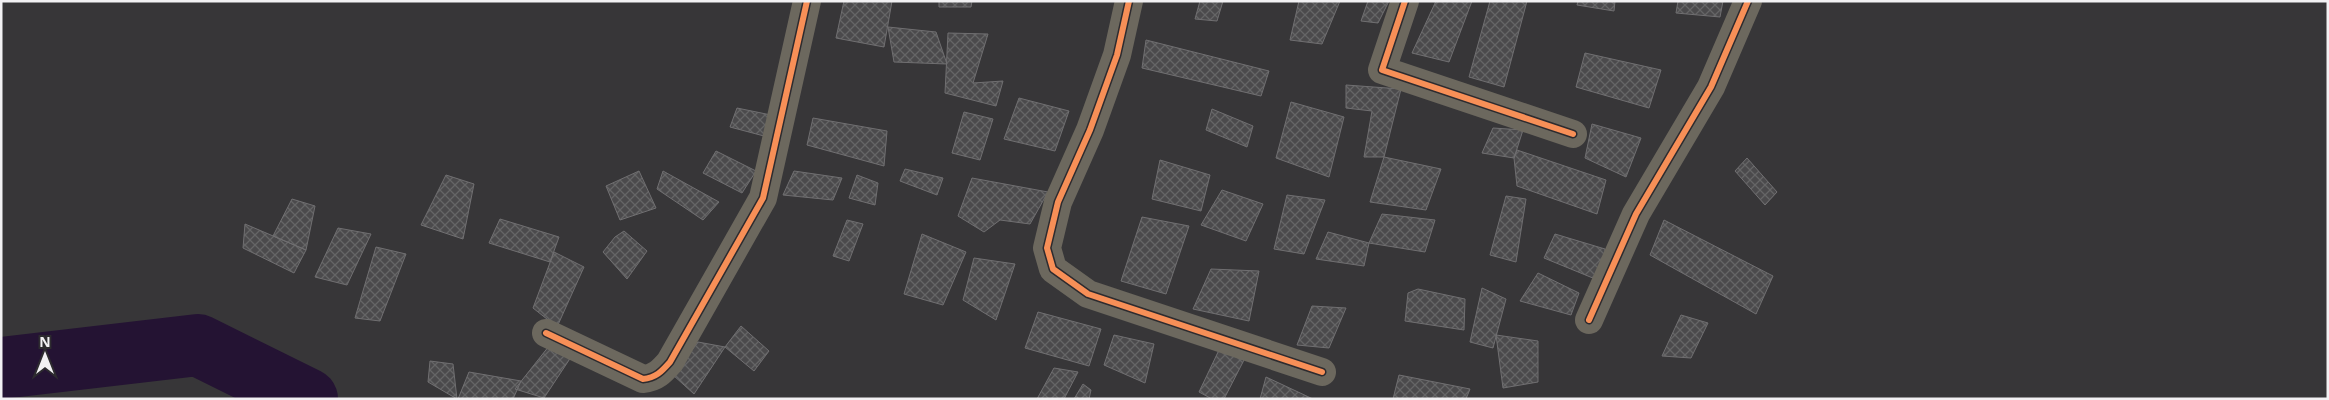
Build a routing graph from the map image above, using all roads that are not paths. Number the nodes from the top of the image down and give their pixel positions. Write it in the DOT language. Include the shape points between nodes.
graph roads {
  1 [pos="807,1"];
  2 [pos="1129,1"];
  3 [pos="1405,1"];
  4 [pos="1748,1"];
  5 [pos="1573,134"];
  6 [pos="1589,320"];
  7 [pos="546,332"];
  8 [pos="1322,372"];
  1 -- 7 [label="street" via="763,198 670,362 661,372 643,379"];
  2 -- 8 [label="street" via="1117,55 1104,93 1058,202 1047,248 1053,268 1088,294"];
  3 -- 5 [label="street" via="1382,70"];
  4 -- 6 [label="street" via="1711,87 1636,214"];
}
